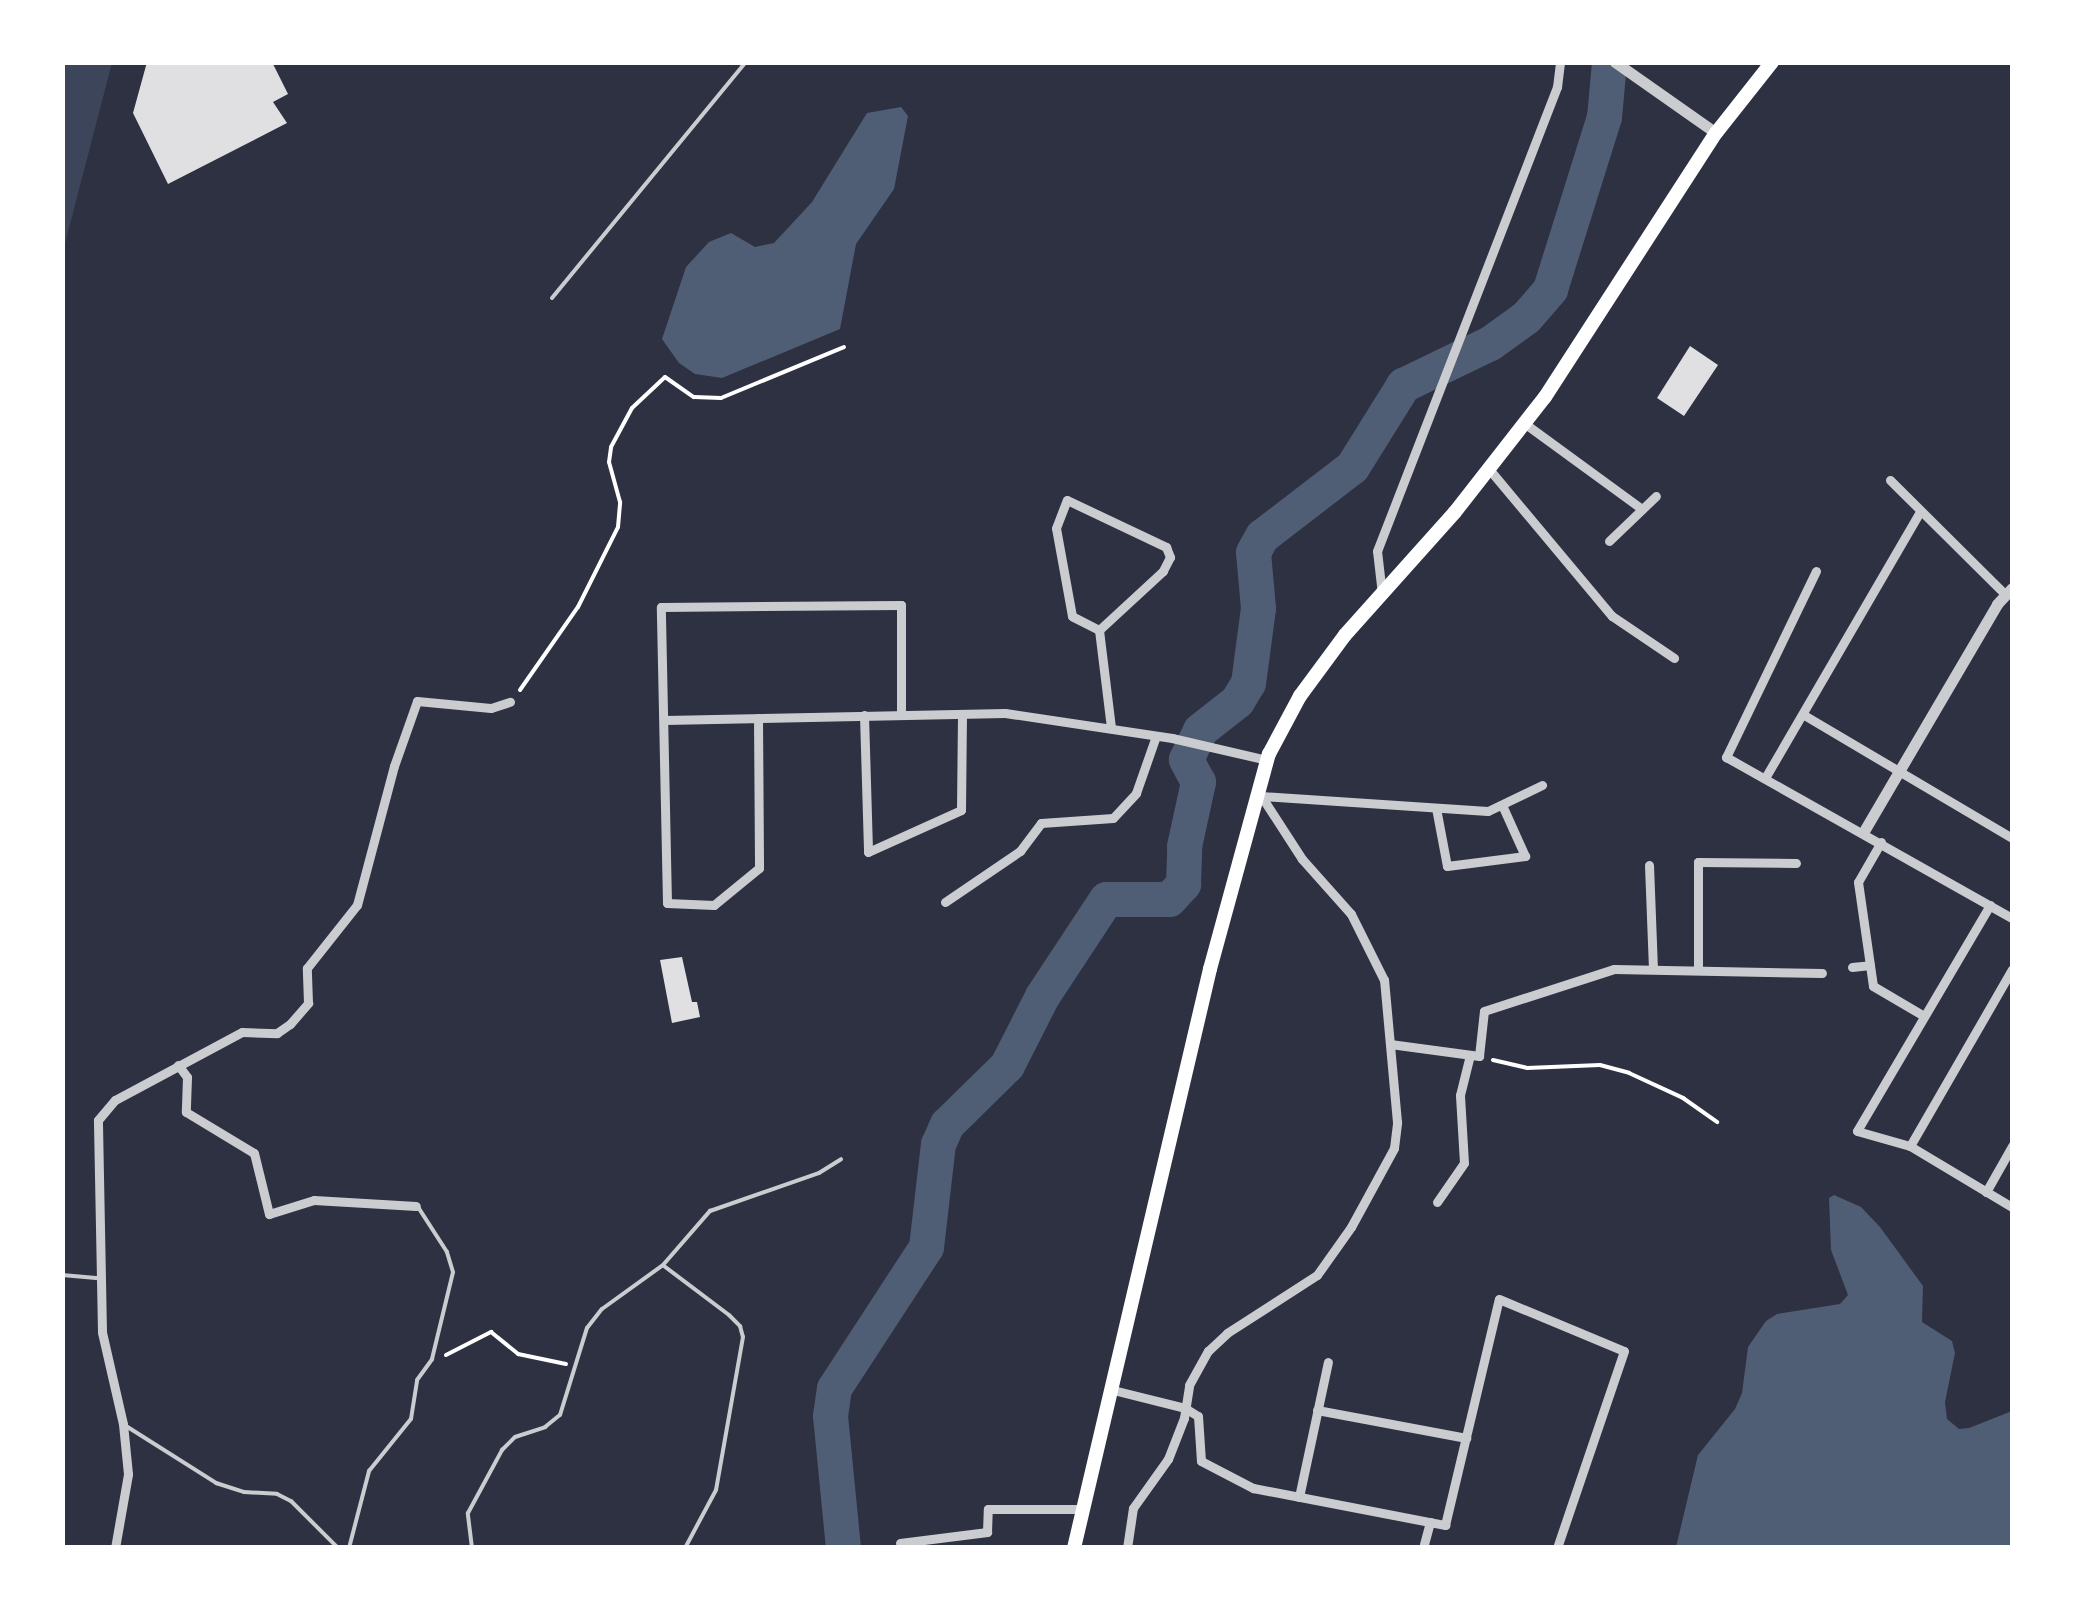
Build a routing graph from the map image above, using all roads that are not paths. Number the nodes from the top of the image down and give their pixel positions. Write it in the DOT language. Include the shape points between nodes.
graph roads {
  1 [pos="746,62"];
  2 [pos="1560,62"];
  3 [pos="1615,62"];
  4 [pos="1772,62"];
  5 [pos="1716,134"];
  6 [pos="552,298"];
  7 [pos="1524,423"];
  8 [pos="1489,468"];
  9 [pos="1890,480"];
  10 [pos="1656,496"];
  11 [pos="1642,509"];
  12 [pos="1920,512"];
  13 [pos="1609,541"];
  14 [pos="1816,572"];
  15 [pos="2009,592"];
  16 [pos="1382,594"];
  17 [pos="1099,630"];
  18 [pos="1674,658"];
  19 [pos="510,702"];
  20 [pos="901,714"];
  21 [pos="962,714"];
  22 [pos="1804,714"];
  23 [pos="864,715"];
  24 [pos="758,718"];
  25 [pos="665,720"];
  26 [pos="1111,728"];
  27 [pos="1156,736"];
  28 [pos="1267,760"];
  29 [pos="1898,772"];
  30 [pos="1765,778"];
  31 [pos="1542,785"];
  32 [pos="1260,793"];
  33 [pos="1502,805"];
  34 [pos="1436,808"];
  35 [pos="1864,832"];
  36 [pos="2012,838"];
  37 [pos="1882,842"];
  38 [pos="1796,863"];
  39 [pos="1649,865"];
  40 [pos="945,902"];
  41 [pos="1990,905"];
  42 [pos="2012,918"];
  43 [pos="1870,965"];
  44 [pos="1852,967"];
  45 [pos="2012,968"];
  46 [pos="1653,970"];
  47 [pos="1698,970"];
  48 [pos="1822,973"];
  49 [pos="1924,1016"];
  50 [pos="1390,1044"];
  51 [pos="1474,1056"];
  52 [pos="178,1065"];
  53 [pos="1910,1146"];
  54 [pos="2012,1146"];
  55 [pos="841,1159"];
  56 [pos="1986,1192"];
  57 [pos="1436,1202"];
  58 [pos="416,1206"];
  59 [pos="2012,1207"];
  60 [pos="663,1266"];
  61 [pos="62,1275"];
  62 [pos="99,1278"];
  63 [pos="1328,1362"];
  64 [pos="1108,1389"];
  65 [pos="1185,1408"];
  66 [pos="1318,1410"];
  67 [pos="124,1424"];
  68 [pos="1466,1438"];
  69 [pos="1299,1497"];
  70 [pos="1082,1509"];
  71 [pos="1430,1522"];
  72 [pos="900,1542"];
  73 [pos="115,1548"];
  74 [pos="338,1548"];
  75 [pos="348,1548"];
  76 [pos="472,1548"];
  77 [pos="685,1548"];
  78 [pos="1074,1548"];
  79 [pos="1127,1548"];
  80 [pos="1423,1548"];
  81 [pos="1557,1548"];
  1 -- 6 [label="lane"];
  2 -- 16 [label="street" via="1557,87 1376,551"];
  3 -- 5 [label="street"];
  4 -- 5 [label="main road"];
  5 -- 7 [label="main road"];
  7 -- 8 [label="main road"];
  7 -- 11 [label="street"];
  8 -- 16 [label="main road"];
  8 -- 18 [label="street" via="1612,616"];
  9 -- 12 [label="street"];
  10 -- 11 [label="street"];
  11 -- 13 [label="street"];
  12 -- 15 [label="street"];
  12 -- 22 [label="street"];
  14 -- 30 [label="street" via="1726,756"];
  15 -- 29 [label="street"];
  16 -- 28 [label="main road" via="1300,696"];
  17 -- 17 [label="street" via="1072,616 1056,528 1067,500 1166,547 1170,556 1162,572"];
  17 -- 26 [label="street"];
  19 -- 52 [label="street" via="491,708 418,701 356,906 307,968 308,1003 278,1033 242,1032"];
  20 -- 21 [label="street"];
  20 -- 23 [label="street"];
  20 -- 25 [label="street" via="902,604 661,607"];
  21 -- 23 [label="street" via="961,810 868,852"];
  21 -- 26 [label="street" via="1005,713"];
  22 -- 29 [label="street"];
  22 -- 30 [label="street"];
  23 -- 24 [label="street"];
  24 -- 25 [label="street"];
  24 -- 25 [label="street" via="759,868 714,905 667,903"];
  26 -- 27 [label="street"];
  27 -- 28 [label="street"];
  27 -- 40 [label="street" via="1136,793 1114,818 1041,822 1020,851"];
  28 -- 32 [label="main road"];
  29 -- 35 [label="street"];
  29 -- 36 [label="street"];
  30 -- 35 [label="street"];
  31 -- 33 [label="street"];
  32 -- 34 [label="street"];
  32 -- 50 [label="street" via="1370,944 1384,980"];
  32 -- 64 [label="main road"];
  33 -- 34 [label="street" via="1488,811"];
  33 -- 34 [label="street" via="1525,856 1447,866"];
  35 -- 37 [label="street"];
  37 -- 41 [label="street"];
  37 -- 43 [label="street" via="1858,882"];
  38 -- 47 [label="street" via="1698,862"];
  39 -- 46 [label="street"];
  41 -- 42 [label="street"];
  41 -- 49 [label="street"];
  43 -- 44 [label="street"];
  43 -- 49 [label="street" via="1873,986"];
  45 -- 53 [label="street"];
  46 -- 47 [label="street"];
  46 -- 51 [label="street" via="1614,969 1484,1011"];
  47 -- 48 [label="street"];
  49 -- 53 [label="street" via="1857,1131"];
  50 -- 51 [label="street"];
  50 -- 65 [label="street" via="1394,1148 1351,1227 1317,1275 1208,1351 1188,1385"];
  51 -- 57 [label="street" via="1460,1095 1464,1163"];
  52 -- 58 [label="street" via="187,1077 186,1112 254,1153 270,1214 314,1200"];
  52 -- 62 [label="street" via="115,1100 98,1120"];
  53 -- 56 [label="street"];
  54 -- 56 [label="street"];
  55 -- 60 [label="lane" via="710,1211"];
  56 -- 59 [label="street"];
  58 -- 75 [label="lane" via="453,1272 411,1418 370,1471"];
  60 -- 76 [label="lane" via="602,1309 587,1328 560,1415 502,1450 468,1513"];
  60 -- 77 [label="lane" via="729,1315 742,1337 716,1490"];
  61 -- 62 [label="lane"];
  62 -- 67 [label="street" via="102,1332"];
  63 -- 66 [label="street"];
  64 -- 65 [label="street"];
  64 -- 70 [label="main road"];
  65 -- 69 [label="street" via="1198,1416 1200,1462 1253,1488"];
  65 -- 79 [label="street" via="1168,1458 1134,1508"];
  66 -- 68 [label="street"];
  66 -- 69 [label="street"];
  67 -- 73 [label="street" via="128,1474"];
  67 -- 74 [label="lane" via="216,1483 277,1494"];
  68 -- 71 [label="street" via="1445,1525"];
  68 -- 81 [label="street" via="1499,1299 1624,1351"];
  69 -- 71 [label="street"];
  70 -- 72 [label="street" via="988,1509 987,1532"];
  70 -- 78 [label="main road"];
  71 -- 80 [label="street"];
}
